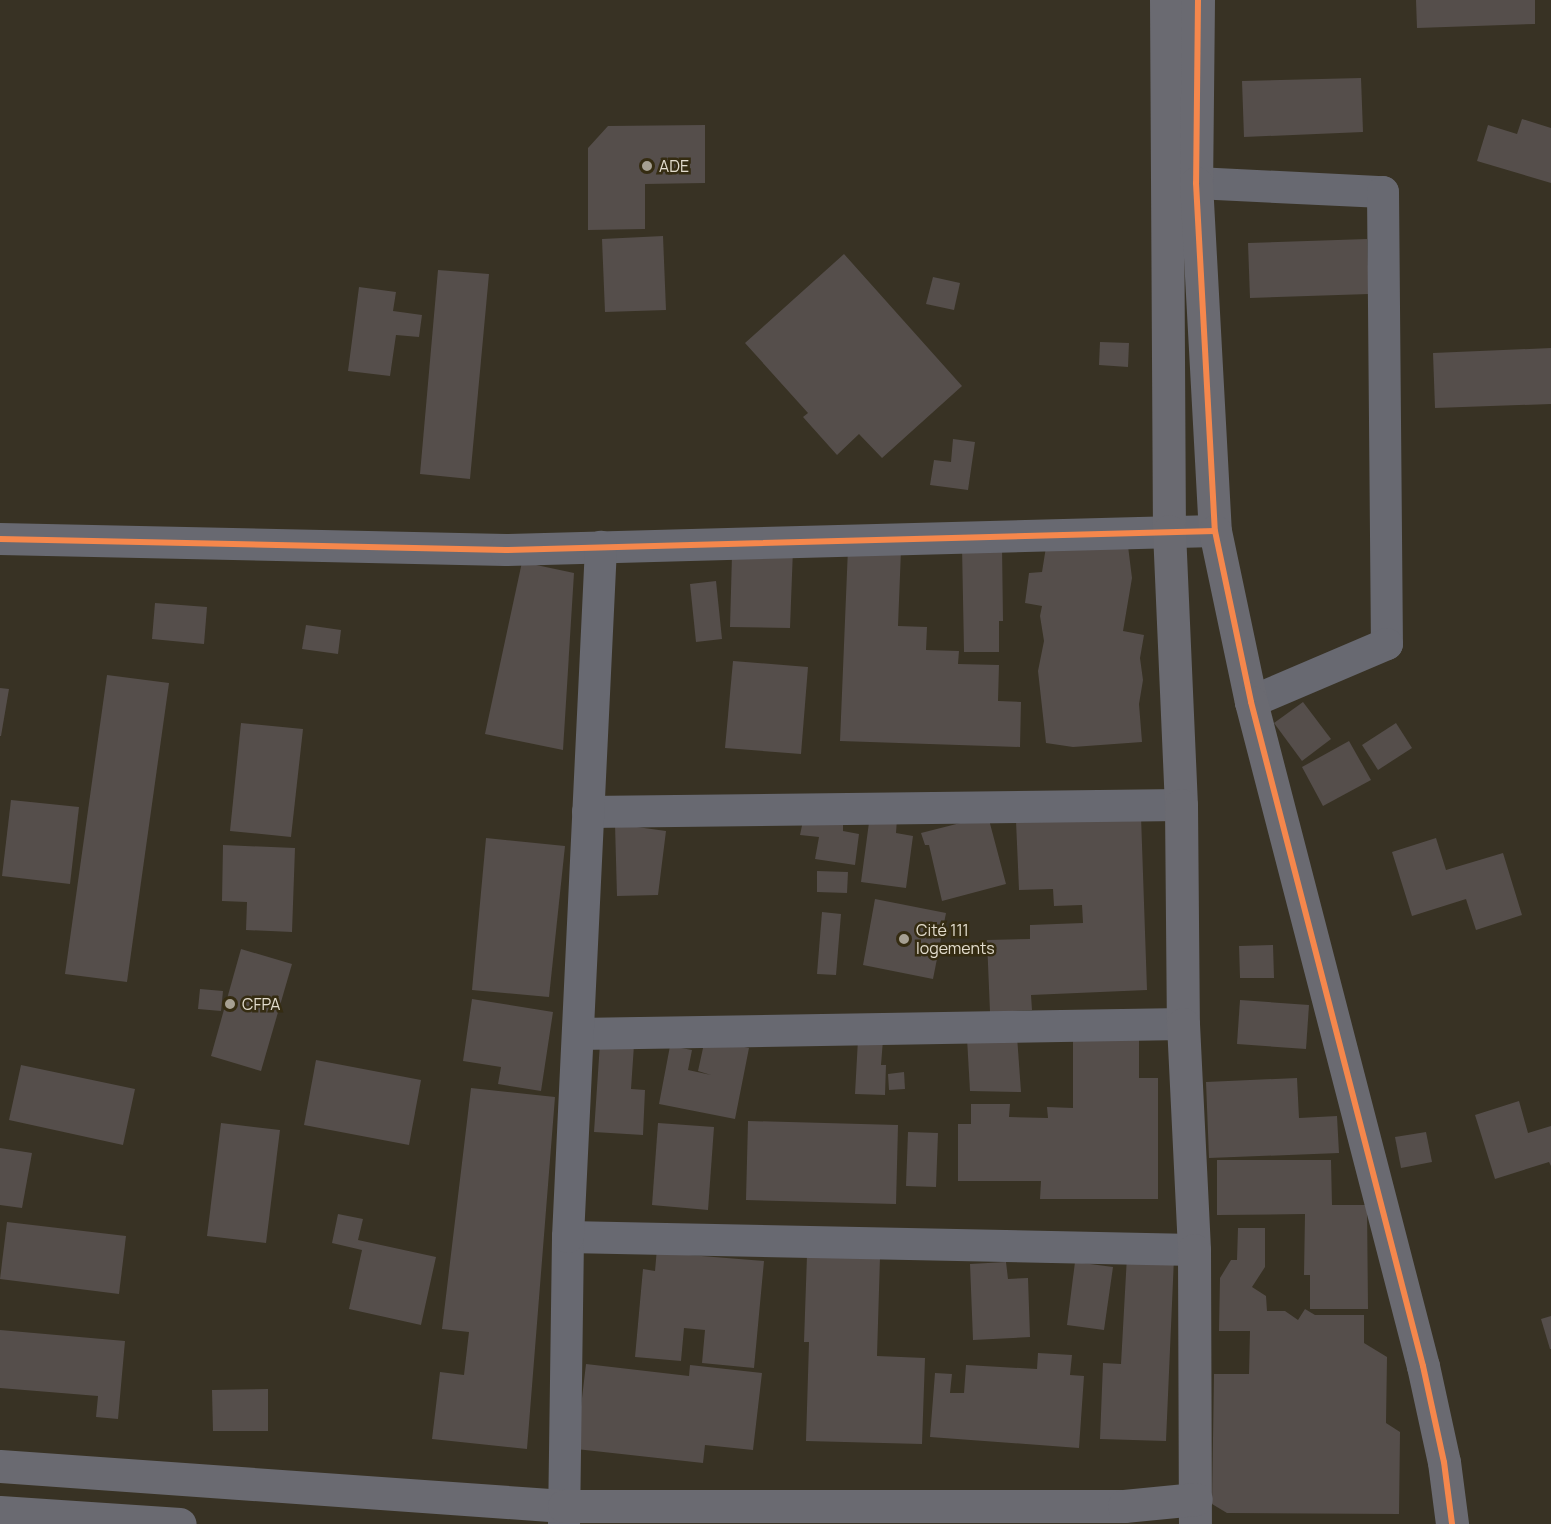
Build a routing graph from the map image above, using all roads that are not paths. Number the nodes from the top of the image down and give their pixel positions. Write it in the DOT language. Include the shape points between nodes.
graph roads {
  1 [pos="1166,0"];
  2 [pos="1198,0"];
  3 [pos="1196,183"];
  4 [pos="1169,531"];
  5 [pos="1215,531"];
  6 [pos="0,538"];
  7 [pos="601,548"];
  8 [pos="1251,702"];
  9 [pos="1181,805"];
  10 [pos="588,812"];
  11 [pos="1183,1024"];
  12 [pos="578,1034"];
  13 [pos="568,1237"];
  14 [pos="1194,1250"];
  15 [pos="0,1466"];
  16 [pos="0,1512"];
  17 [pos="1196,1512"];
  18 [pos="564,1515"];
  19 [pos="180,1524"];
  20 [pos="1452,1524"];
  1 -- 4 [label="street"];
  2 -- 3 [label="street"];
  3 -- 5 [label="street"];
  3 -- 8 [label="street" via="1383,192 1387,644"];
  4 -- 5 [label="street"];
  4 -- 7 [label="street"];
  4 -- 9 [label="street"];
  5 -- 8 [label="street"];
  6 -- 7 [label="street" via="506,550"];
  7 -- 10 [label="street"];
  8 -- 20 [label="street" via="1423,1366 1444,1462"];
  9 -- 10 [label="street"];
  9 -- 11 [label="street"];
  10 -- 12 [label="street"];
  11 -- 12 [label="street"];
  11 -- 14 [label="street"];
  12 -- 13 [label="street"];
  13 -- 14 [label="street"];
  13 -- 18 [label="street"];
  14 -- 17 [label="street"];
  15 -- 18 [label="street"];
  16 -- 19 [label="street"];
  17 -- 18 [label="street" via="1124,1506"];
}
